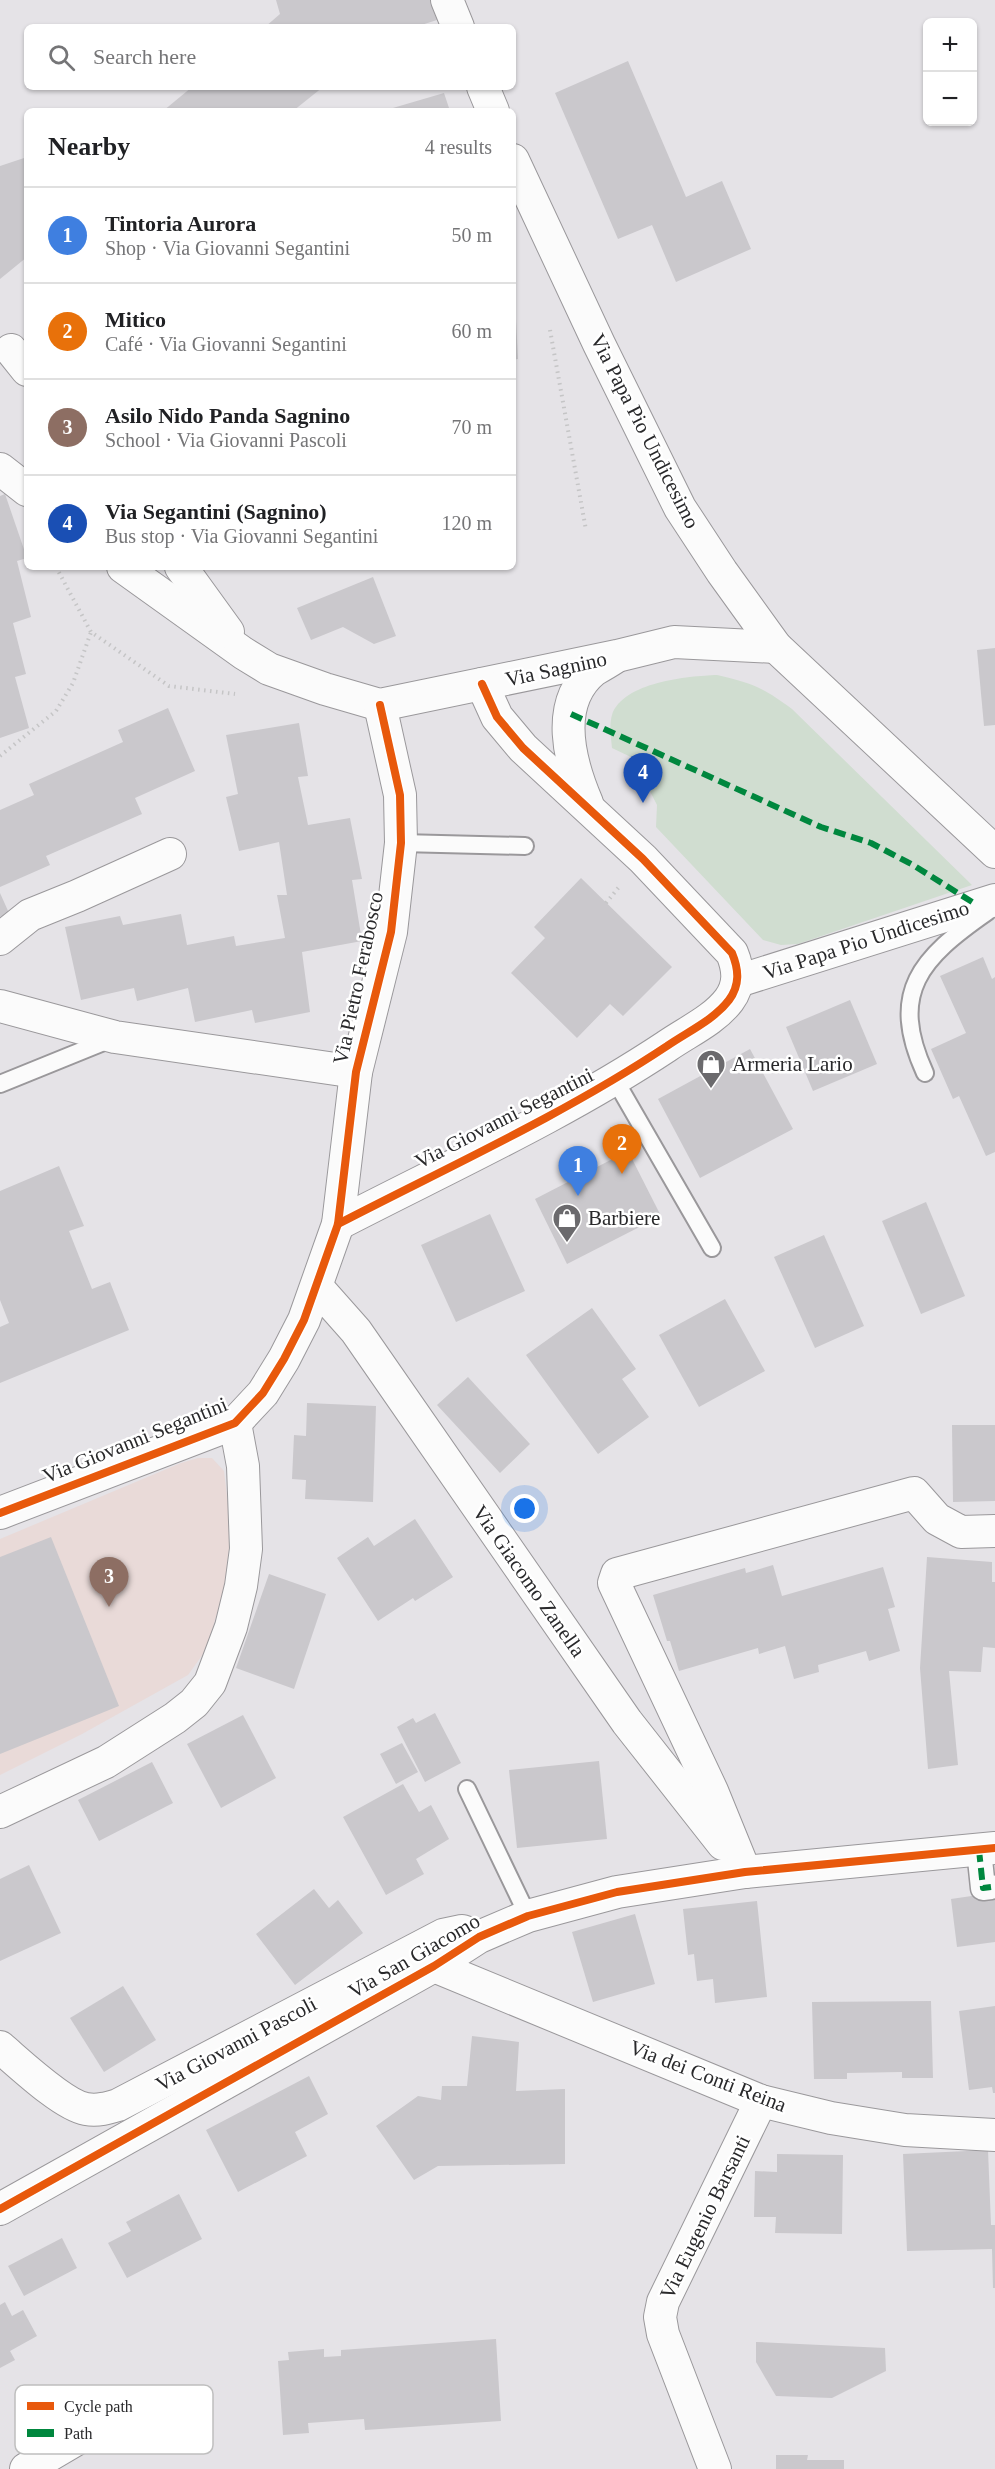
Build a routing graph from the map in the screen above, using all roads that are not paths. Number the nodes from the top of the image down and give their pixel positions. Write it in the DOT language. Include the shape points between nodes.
graph roads {
  1 [pos="447,0"];
  2 [pos="457,24"];
  3 [pos="484,90"];
  4 [pos="492,108"];
  5 [pos="516,166"];
  6 [pos="0,469"];
  7 [pos="24,488"];
  8 [pos="127,570"];
  9 [pos="183,570"];
  10 [pos="776,647"];
  11 [pos="616,656"];
  12 [pos="256,661"];
  13 [pos="482,684"];
  14 [pos="380,705"];
  15 [pos="588,806"];
  16 [pos="401,843"];
  17 [pos="525,846"];
  18 [pos="995,852"];
  19 [pos="170,854"];
  20 [pos="995,900"];
  21 [pos="995,907"];
  22 [pos="0,939"];
  23 [pos="738,981"];
  24 [pos="0,1006"];
  25 [pos="115,1038"];
  26 [pos="356,1072"];
  27 [pos="925,1073"];
  28 [pos="615,1080"];
  29 [pos="0,1084"];
  30 [pos="338,1224"];
  31 [pos="712,1248"];
  32 [pos="317,1287"];
  33 [pos="235,1423"];
  34 [pos="0,1513"];
  35 [pos="995,1531"];
  36 [pos="467,1789"];
  37 [pos="0,1812"];
  38 [pos="987,1849"];
  39 [pos="745,1872"];
  40 [pos="991,1887"];
  41 [pos="528,1916"];
  42 [pos="479,1937"];
  43 [pos="434,1966"];
  44 [pos="0,2047"];
  45 [pos="761,2101"];
  46 [pos="995,2135"];
  47 [pos="0,2208"];
  48 [pos="51,2454"];
  49 [pos="26,2469"];
  50 [pos="715,2469"];
  1 -- 2 [label="street"];
  3 -- 4 [label="street"];
  5 -- 10 [label="street, Via Papa Pio Undicesimo" via="680,508"];
  6 -- 7 [label="street"];
  8 -- 12 [label="street, Via Sagnino"];
  9 -- 12 [label="street"];
  10 -- 11 [label="street, Via Sagnino" via="674,642"];
  10 -- 18 [label="street, Via Papa Pio Undicesimo"];
  11 -- 13 [label="street, Via Sagnino"];
  11 -- 15 [label="street" via="593,672 576,694 571,714 571,759"];
  12 -- 14 [label="street, Via Sagnino" via="325,689"];
  13 -- 14 [label="street, Via Sagnino"];
  13 -- 15 [label="street" via="496,717 523,748"];
  14 -- 16 [label="street, Via Pietro Ferabosco" via="400,795"];
  15 -- 23 [label="street" via="732,953"];
  16 -- 17 [label="lane"];
  16 -- 26 [label="street, Via Pietro Ferabosco" via="391,932"];
  19 -- 22 [label="street" via="30,915"];
  20 -- 23 [label="street, Via Papa Pio Undicesimo"];
  21 -- 27 [label="lane, Via Papa Pio Undicesimo" via="943,945 920,972 911,993 909,1019 915,1053"];
  23 -- 28 [label="street, Via Giovanni Segantini" via="721,1009"];
  24 -- 25 [label="street, Via Pietro Ferabosco"];
  25 -- 26 [label="street, Via Pietro Ferabosco"];
  25 -- 29 [label="lane, Via Pietro Ferabosco"];
  26 -- 30 [label="street, Via Pietro Ferabosco"];
  28 -- 30 [label="street, Via Giovanni Segantini"];
  28 -- 31 [label="lane"];
  30 -- 32 [label="street, Via Giovanni Segantini"];
  32 -- 33 [label="street, Via Giovanni Segantini" via="284,1359 263,1393"];
  32 -- 39 [label="street, Via Giacomo Zanella" via="356,1331 627,1722"];
  33 -- 34 [label="street, Via Giovanni Segantini"];
  33 -- 37 [label="street" via="243,1466 246,1550 231,1627 210,1683 175,1718 106,1762"];
  35 -- 39 [label="street" via="961,1532 937,1519 914,1494 617,1574 614,1583 712,1791"];
  36 -- 41 [label="lane"];
  38 -- 39 [label="street, Via San Giacomo"];
  38 -- 40 [label="street" via="983,1888"];
  39 -- 41 [label="street, Via San Giacomo" via="617,1892"];
  41 -- 42 [label="street, Via San Giacomo"];
  42 -- 43 [label="street, Via San Giacomo"];
  42 -- 44 [label="street, Via Giovanni Pascoli" via="462,1931 443,1935 118,2106 101,2110 85,2109 66,2100"];
  43 -- 45 [label="street, Via dei Conti Reina"];
  43 -- 47 [label="street, Via San Giacomo"];
  45 -- 46 [label="street, Via dei Conti Reina" via="905,2130"];
  45 -- 50 [label="street, Via Eugenio Barsanti" via="663,2302 660,2317"];
  48 -- 49 [label="street"];
}
